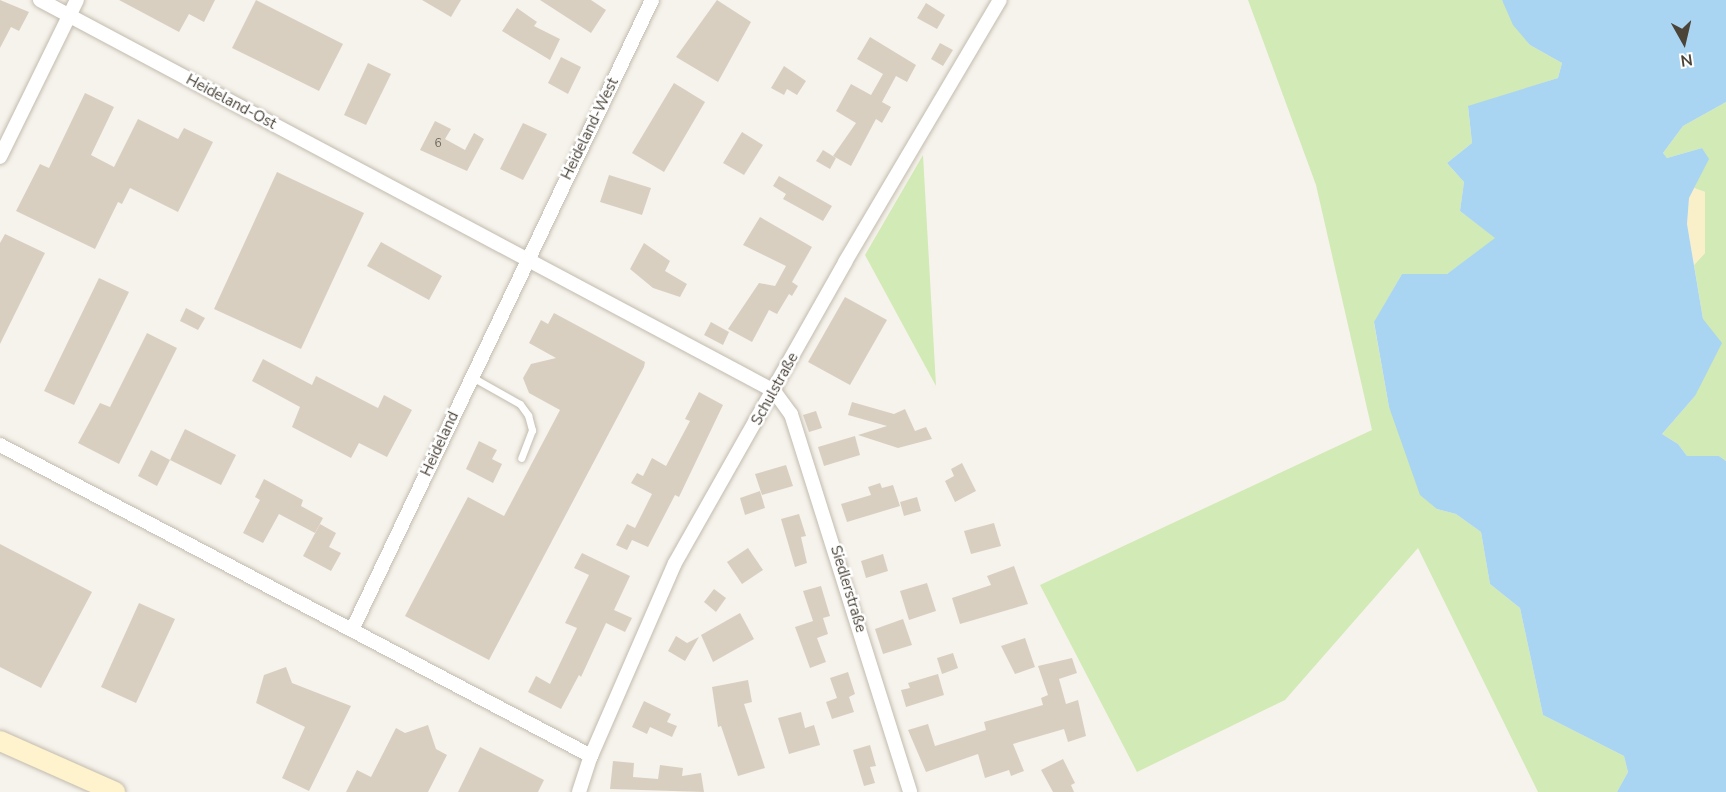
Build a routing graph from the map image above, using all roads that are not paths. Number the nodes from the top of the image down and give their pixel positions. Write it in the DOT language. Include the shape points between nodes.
graph roads {
  1 [pos="40,0"];
  2 [pos="77,0"];
  3 [pos="652,0"];
  4 [pos="1000,0"];
  5 [pos="69,16"];
  6 [pos="0,157"];
  7 [pos="528,259"];
  8 [pos="472,377"];
  9 [pos="774,391"];
  10 [pos="0,445"];
  11 [pos="521,458"];
  12 [pos="352,630"];
  13 [pos="0,741"];
  14 [pos="591,756"];
  15 [pos="115,792"];
  16 [pos="579,792"];
  17 [pos="910,792"];
  1 -- 5 [label="street, Heideland-Ost"];
  2 -- 5 [label="street"];
  3 -- 7 [label="street, Heideland-West"];
  4 -- 9 [label="street, Schulstraße"];
  5 -- 6 [label="street"];
  5 -- 7 [label="street, Heideland-Ost"];
  7 -- 8 [label="street, Heideland"];
  7 -- 9 [label="street"];
  8 -- 11 [label="lane" via="520,404 528,415 532,430"];
  8 -- 12 [label="street, Heideland"];
  9 -- 14 [label="street, Schulstraße" via="675,563"];
  9 -- 17 [label="street, Siedlerstraße" via="791,414"];
  10 -- 12 [label="street"];
  12 -- 14 [label="street"];
  13 -- 15 [label="main road"];
  14 -- 16 [label="street, Schulstraße"];
}
